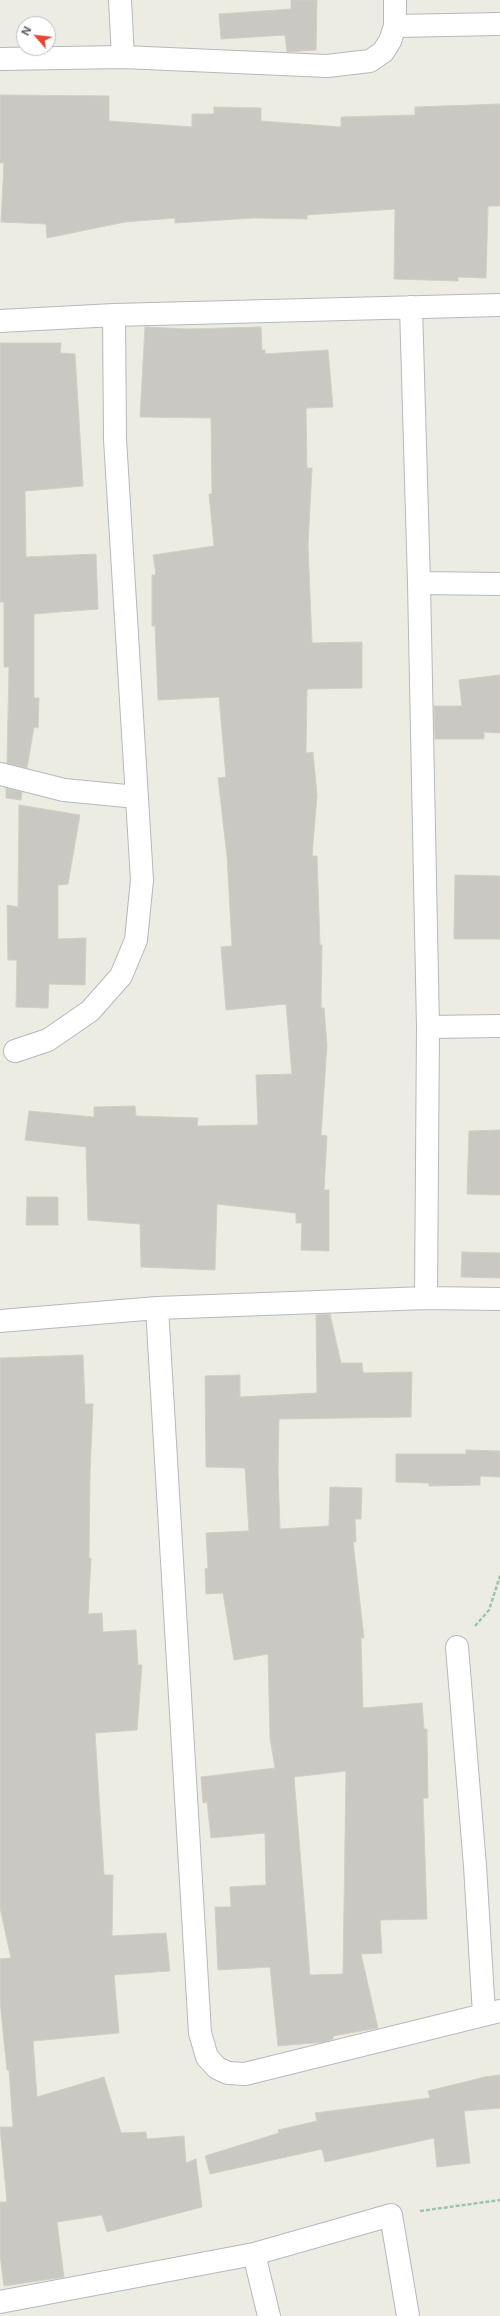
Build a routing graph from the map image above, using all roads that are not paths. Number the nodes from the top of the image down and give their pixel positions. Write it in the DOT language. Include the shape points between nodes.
graph roads {
  1 [pos="120,0"];
  2 [pos="394,0"];
  3 [pos="500,24"];
  4 [pos="395,26"];
  5 [pos="123,57"];
  6 [pos="0,58"];
  7 [pos="500,305"];
  8 [pos="411,307"];
  9 [pos="114,315"];
  10 [pos="0,321"];
  11 [pos="419,583"];
  12 [pos="500,584"];
  13 [pos="0,774"];
  14 [pos="137,797"];
  15 [pos="500,1026"];
  16 [pos="428,1027"];
  17 [pos="15,1051"];
  18 [pos="426,1298"];
  19 [pos="500,1299"];
  20 [pos="157,1308"];
  21 [pos="0,1321"];
  22 [pos="457,1647"];
  23 [pos="492,2013"];
  24 [pos="254,2254"];
  25 [pos="0,2302"];
  26 [pos="269,2316"];
  27 [pos="408,2316"];
  1 -- 5 [label="street"];
  2 -- 4 [label="street"];
  3 -- 4 [label="street"];
  4 -- 5 [label="street" via="386,47 370,61 327,66"];
  5 -- 6 [label="street"];
  7 -- 8 [label="street"];
  8 -- 9 [label="street"];
  8 -- 11 [label="street"];
  9 -- 10 [label="street"];
  9 -- 14 [label="street" via="115,439"];
  11 -- 12 [label="street"];
  11 -- 16 [label="street"];
  13 -- 14 [label="street" via="64,790"];
  14 -- 17 [label="street" via="142,880 136,940 121,976 90,1011 48,1040"];
  15 -- 16 [label="street"];
  16 -- 18 [label="street"];
  18 -- 19 [label="street"];
  18 -- 20 [label="street"];
  20 -- 21 [label="street"];
  20 -- 23 [label="street" via="200,2033 206,2057 217,2068 228,2073 244,2074"];
  22 -- 23 [label="street" via="475,1866"];
  24 -- 25 [label="street"];
  24 -- 26 [label="street"];
  24 -- 27 [label="street" via="391,2214"];
}
